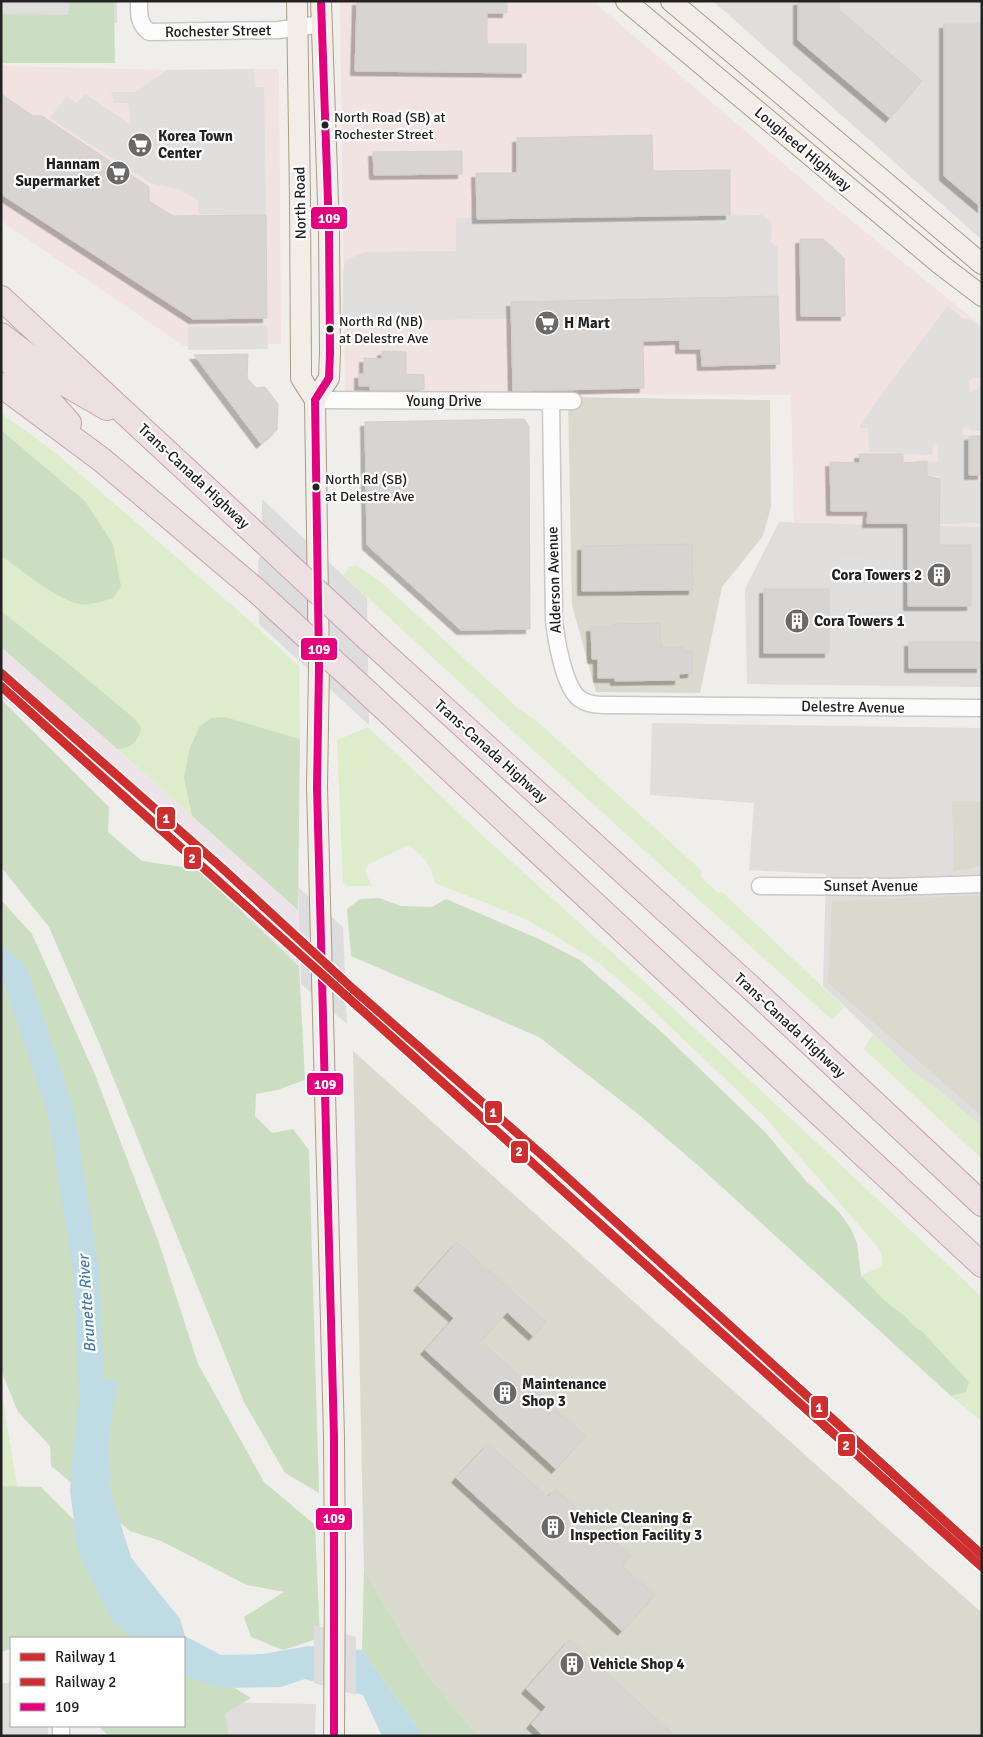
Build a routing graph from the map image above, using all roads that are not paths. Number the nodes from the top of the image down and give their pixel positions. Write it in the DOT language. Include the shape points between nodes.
graph roads {
  1 [pos="139,1"];
  2 [pos="296,1"];
  3 [pos="321,1"];
  4 [pos="626,1"];
  5 [pos="671,1"];
  6 [pos="322,24"];
  7 [pos="297,28"];
  8 [pos="300,198"];
  9 [pos="327,239"];
  10 [pos="982,264"];
  11 [pos="300,271"];
  12 [pos="982,296"];
  13 [pos="1,298"];
  14 [pos="1,336"];
  15 [pos="1,354"];
  16 [pos="1,385"];
  17 [pos="315,400"];
  18 [pos="551,401"];
  19 [pos="573,401"];
  20 [pos="141,427"];
  21 [pos="102,460"];
  22 [pos="724,705"];
  23 [pos="982,708"];
  24 [pos="982,884"];
  25 [pos="760,886"];
  26 [pos="982,1204"];
  27 [pos="982,1265"];
  28 [pos="334,1736"];
  1 -- 7 [label="street, Rochester Street" via="139,20 149,32"];
  2 -- 7 [label="main road, North Road"];
  3 -- 6 [label="main road, North Road"];
  4 -- 12 [label="main road, Lougheed Highway"];
  5 -- 10 [label="main road, Lougheed Highway"];
  6 -- 7 [label="street, Rochester Street"];
  6 -- 9 [label="main road, North Road"];
  7 -- 8 [label="main road, North Road"];
  8 -- 9 [label="main road"];
  8 -- 11 [label="main road, North Road"];
  9 -- 11 [label="main road"];
  9 -- 17 [label="main road, North Road" via="329,378"];
  11 -- 17 [label="main road, North Road" via="301,378"];
  13 -- 20 [label="highway, Trans-Canada Highway"];
  14 -- 20 [label="highway" via="62,382"];
  15 -- 21 [label="highway" via="28,377"];
  16 -- 21 [label="highway"];
  17 -- 18 [label="street, Young Drive"];
  17 -- 28 [label="main road" via="319,666 317,787 334,1437"];
  18 -- 19 [label="street, Young Drive"];
  18 -- 22 [label="street, Alderson Avenue" via="552,608 564,671 573,690 581,700 596,704"];
  20 -- 26 [label="highway, Trans-Canada Highway, bridge"];
  21 -- 27 [label="highway, bridge" via="258,592"];
  22 -- 23 [label="street, Delestre Avenue"];
  24 -- 25 [label="street, Sunset Avenue"];
}
